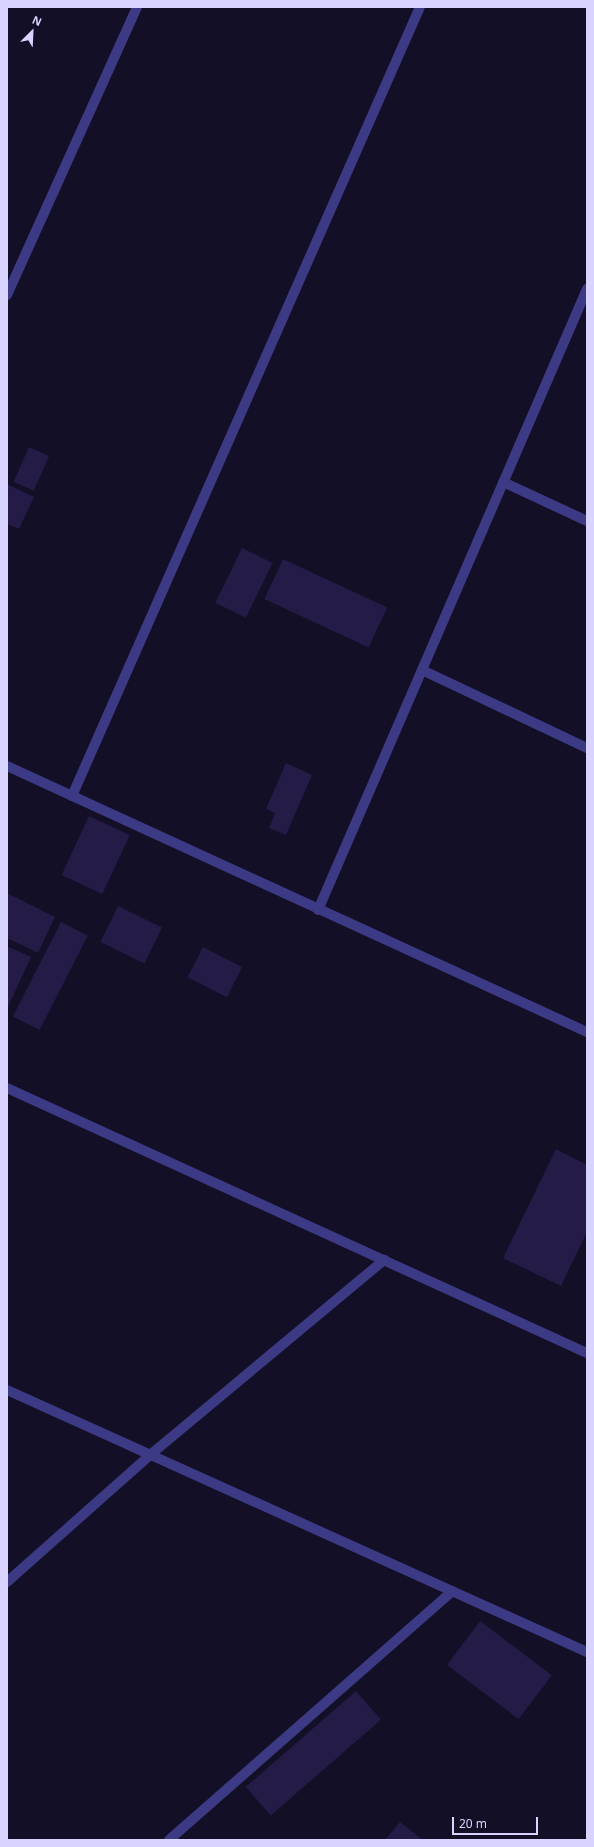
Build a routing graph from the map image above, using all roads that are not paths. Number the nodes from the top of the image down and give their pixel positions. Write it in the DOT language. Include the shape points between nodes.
graph roads {
  1 [pos="136,7"];
  2 [pos="420,7"];
  3 [pos="586,294"];
  4 [pos="7,295"];
  5 [pos="503,482"];
  6 [pos="587,521"];
  7 [pos="422,670"];
  8 [pos="587,748"];
  9 [pos="7,766"];
  10 [pos="72,796"];
  11 [pos="318,910"];
  12 [pos="587,1032"];
  13 [pos="7,1088"];
  14 [pos="384,1260"];
  15 [pos="587,1353"];
  16 [pos="7,1390"];
  17 [pos="150,1455"];
  18 [pos="7,1582"];
  19 [pos="452,1591"];
  20 [pos="587,1652"];
  21 [pos="169,1840"];
  1 -- 4 [label="street"];
  2 -- 10 [label="street"];
  3 -- 5 [label="street"];
  5 -- 6 [label="street"];
  5 -- 7 [label="street"];
  7 -- 8 [label="street"];
  7 -- 11 [label="street"];
  9 -- 10 [label="street"];
  10 -- 11 [label="street"];
  11 -- 12 [label="street"];
  13 -- 14 [label="street"];
  14 -- 15 [label="street"];
  14 -- 17 [label="street"];
  16 -- 17 [label="street"];
  17 -- 18 [label="street"];
  17 -- 19 [label="street"];
  19 -- 20 [label="street"];
  19 -- 21 [label="street"];
}
